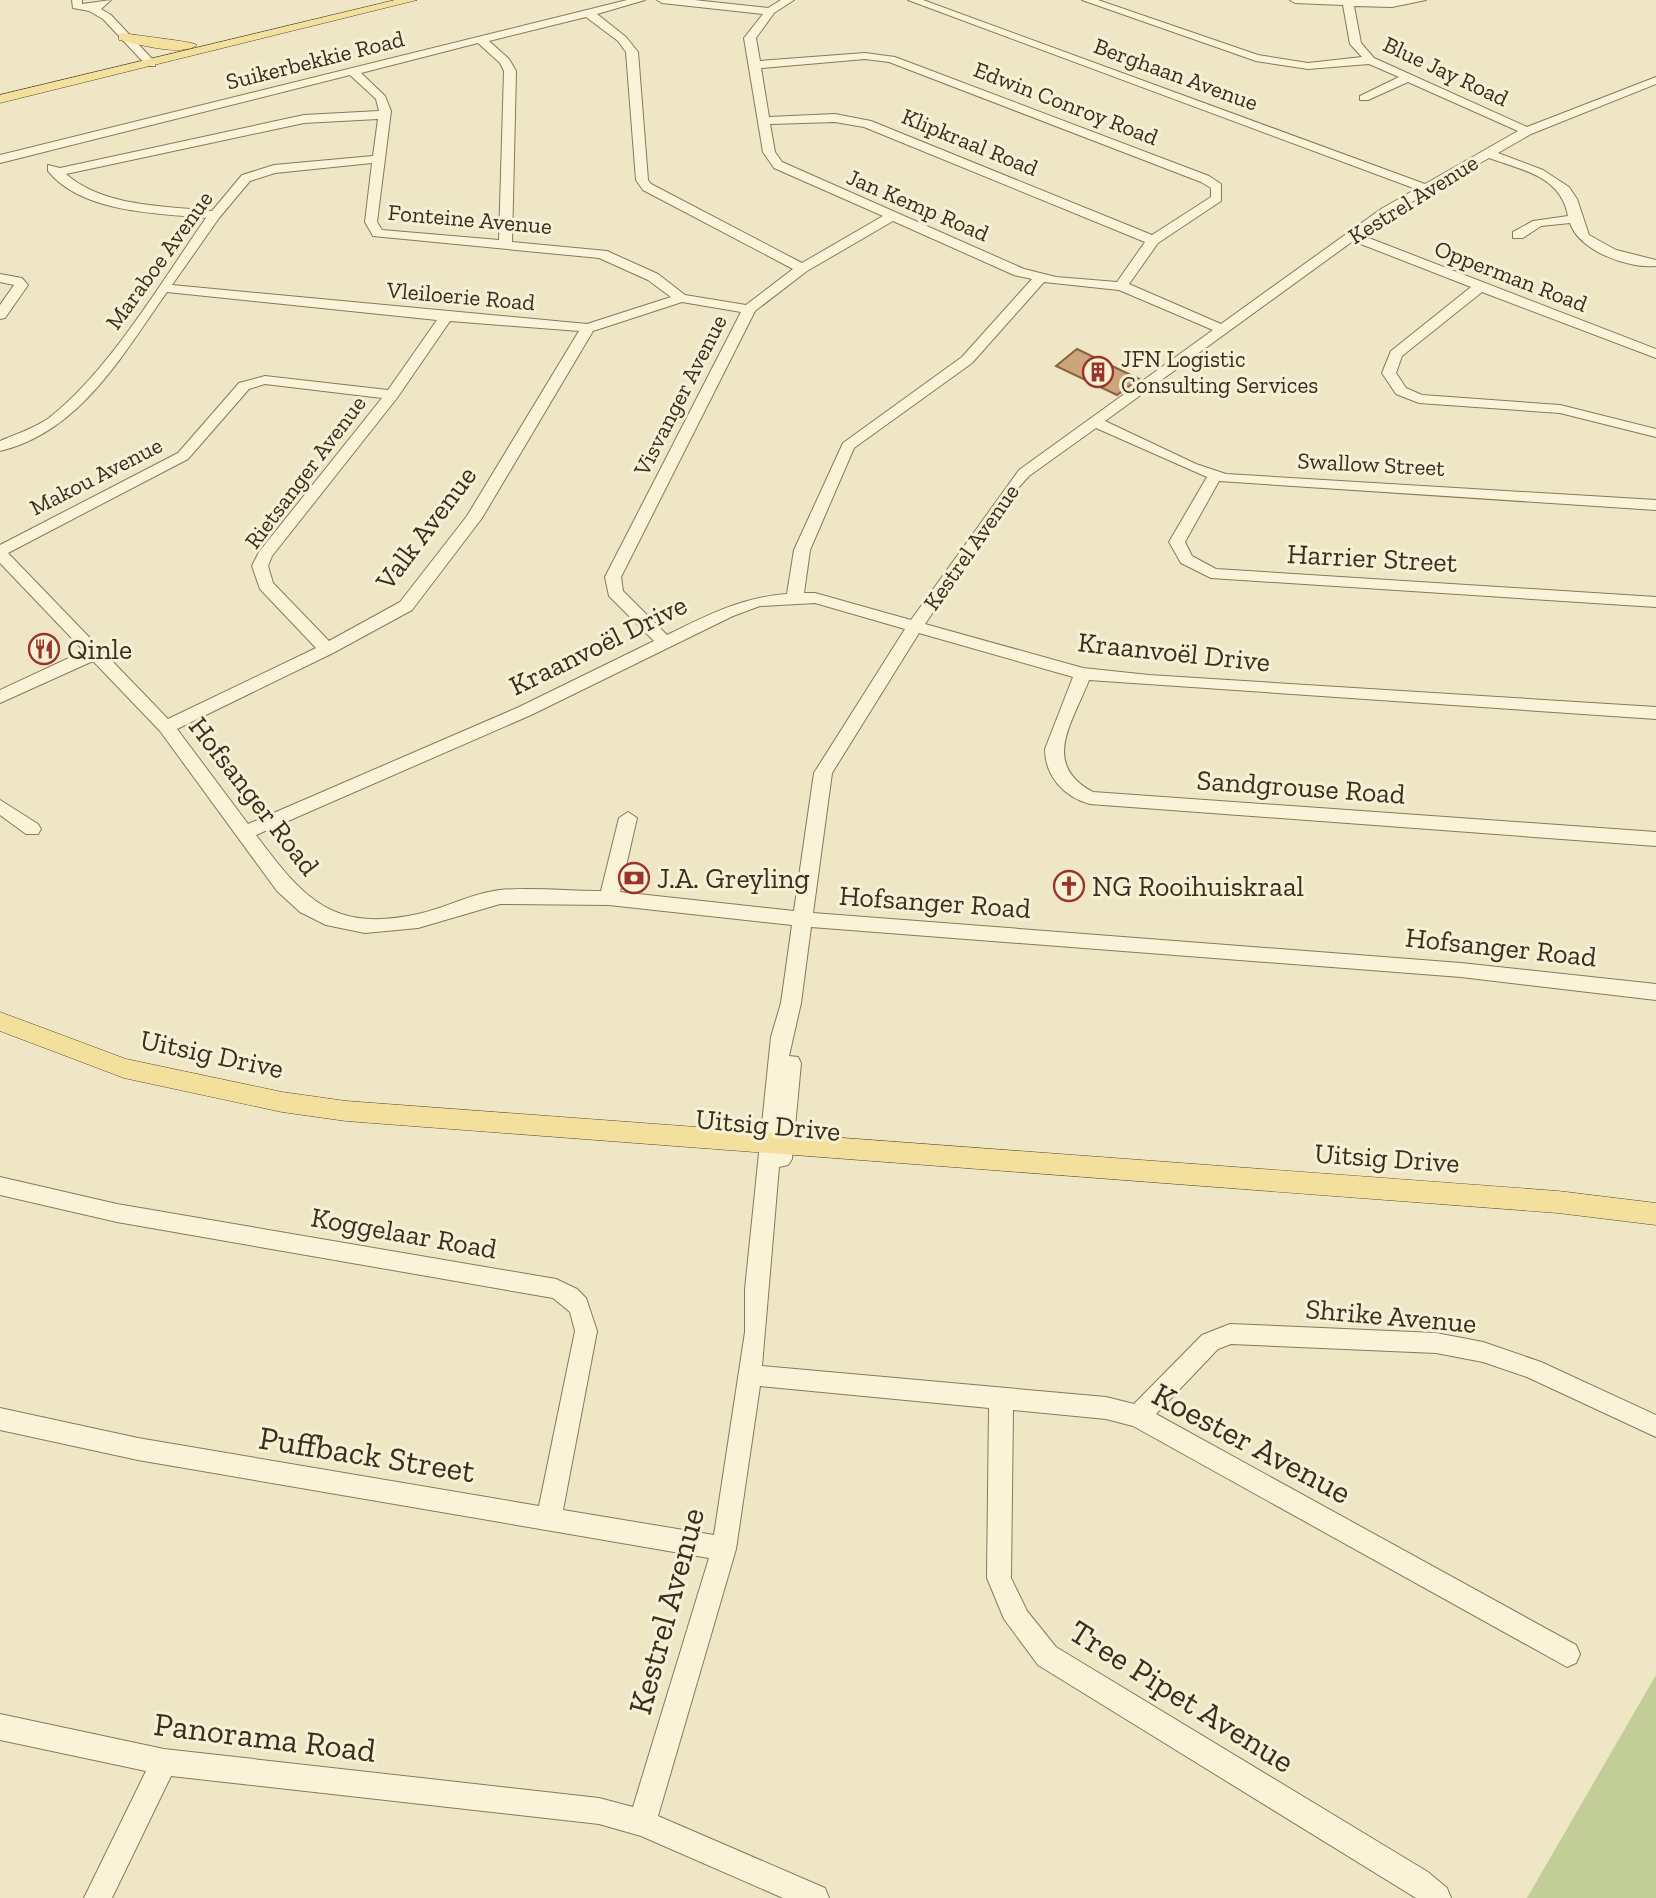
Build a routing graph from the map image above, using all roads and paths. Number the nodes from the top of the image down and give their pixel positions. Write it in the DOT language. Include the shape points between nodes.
graph roads {
  1 [pos="77,0"];
  2 [pos="389,0"];
  3 [pos="411,0"];
  4 [pos="640,0"];
  5 [pos="662,0"];
  6 [pos="789,0"];
  7 [pos="912,0"];
  8 [pos="1087,0"];
  9 [pos="1295,0"];
  10 [pos="1421,0"];
  11 [pos="105,2"];
  12 [pos="1347,2"];
  13 [pos="92,8"];
  14 [pos="769,11"];
  15 [pos="587,12"];
  16 [pos="322,16"];
  17 [pos="107,17"];
  18 [pos="122,34"];
  19 [pos="480,39"];
  20 [pos="1370,60"];
  21 [pos="149,61"];
  22 [pos="754,65"];
  23 [pos="353,72"];
  24 [pos="1407,78"];
  25 [pos="62,80"];
  26 [pos="1656,80"];
  27 [pos="0,97"];
  28 [pos="1364,98"];
  29 [pos="385,115"];
  30 [pos="764,121"];
  31 [pos="1527,131"];
  32 [pos="40,152"];
  33 [pos="1487,153"];
  34 [pos="0,159"];
  35 [pos="379,159"];
  36 [pos="56,173"];
  37 [pos="1425,188"];
  38 [pos="215,215"];
  39 [pos="892,216"];
  40 [pos="1576,219"];
  41 [pos="1518,235"];
  42 [pos="1352,236"];
  43 [pos="1153,240"];
  44 [pos="505,244"];
  45 [pos="1651,263"];
  46 [pos="802,268"];
  47 [pos="0,278"];
  48 [pos="1040,278"];
  49 [pos="1121,286"];
  50 [pos="1480,286"];
  51 [pos="165,288"];
  52 [pos="681,299"];
  53 [pos="749,309"];
  54 [pos="0,315"];
  55 [pos="446,317"];
  56 [pos="588,328"];
  57 [pos="1222,328"];
  58 [pos="1656,354"];
  59 [pos="392,395"];
  60 [pos="1094,421"];
  61 [pos="1656,433"];
  62 [pos="0,447"];
  63 [pos="1215,476"];
  64 [pos="1656,505"];
  65 [pos="0,552"];
  66 [pos="795,598"];
  67 [pos="1656,602"];
  68 [pos="916,625"];
  69 [pos="665,642"];
  70 [pos="327,649"];
  71 [pos="97,652"];
  72 [pos="1083,674"];
  73 [pos="0,697"];
  74 [pos="1656,713"];
  75 [pos="166,727"];
  76 [pos="0,806"];
  77 [pos="628,817"];
  78 [pos="32,829"];
  79 [pos="243,834"];
  80 [pos="1656,839"];
  81 [pos="608,898"];
  82 [pos="803,919"];
  83 [pos="1656,992"];
  84 [pos="0,1021"];
  85 [pos="775,1152"];
  86 [pos="0,1186"];
  87 [pos="1656,1214"];
  88 [pos="750,1375"];
  89 [pos="1001,1398"];
  90 [pos="1138,1416"];
  91 [pos="0,1419"];
  92 [pos="1656,1426"];
  93 [pos="549,1518"];
  94 [pos="724,1549"];
  95 [pos="1567,1654"];
  96 [pos="0,1727"];
  97 [pos="164,1762"];
  98 [pos="642,1823"];
  99 [pos="98,1898"];
  100 [pos="815,1898"];
  101 [pos="1437,1898"];
  1 -- 13 [label="street" via="77,6"];
  2 -- 16 [label="main road"];
  3 -- 21 [label="main road"];
  4 -- 15 [label="street, Suikerbekkie Road"];
  5 -- 14 [label="street"];
  6 -- 14 [label="street, Jan Kemp Road"];
  7 -- 37 [label="street, Berghaan Avenue"];
  8 -- 20 [label="street" via="1256,58 1308,66"];
  9 -- 12 [label="street"];
  10 -- 12 [label="street"];
  11 -- 13 [label="street"];
  11 -- 17 [label="street"];
  12 -- 20 [label="street, Blue Jay Road" via="1356,44"];
  13 -- 17 [label="street"];
  14 -- 22 [label="street, Jan Kemp Road" via="750,35"];
  15 -- 19 [label="street, Suikerbekkie Road"];
  15 -- 46 [label="street" via="630,47 642,180 647,187"];
  16 -- 18 [label="main road" via="187,45 162,45"];
  16 -- 21 [label="main road"];
  17 -- 18 [label="street"];
  18 -- 21 [label="street"];
  18 -- 25 [label="main road" via="121,45 108,61"];
  19 -- 23 [label="street, Suikerbekkie Road"];
  19 -- 44 [label="street" via="510,71"];
  20 -- 24 [label="street, Blue Jay Road"];
  21 -- 25 [label="main road"];
  21 -- 27 [label="main road"];
  22 -- 30 [label="street, Jan Kemp Road"];
  22 -- 43 [label="street, Edwin Conroy Road" via="865,56 891,59 1217,187 1217,198"];
  23 -- 29 [label="street" via="381,97"];
  23 -- 32 [label="street, Suikerbekkie Road"];
  24 -- 28 [label="street"];
  24 -- 31 [label="street, Blue Jay Road"];
  25 -- 27 [label="main road"];
  26 -- 31 [label="street, Kestrel Avenue"];
  29 -- 35 [label="street, Fonteine Avenue"];
  29 -- 36 [label="street" via="304,119"];
  30 -- 39 [label="street, Jan Kemp Road" via="769,152 778,165"];
  30 -- 43 [label="street, Klipkraal Road" via="835,118 867,124"];
  31 -- 33 [label="street, Kestrel Avenue"];
  32 -- 34 [label="street, Suikerbekkie Road"];
  32 -- 36 [label="street"];
  33 -- 37 [label="street, Kestrel Avenue"];
  33 -- 40 [label="street" via="1562,188"];
  35 -- 38 [label="street, Maraboe Avenue" via="256,174 246,178"];
  35 -- 44 [label="street, Fonteine Avenue" via="370,222 378,233"];
  36 -- 38 [label="street" via="67,183 115,202"];
  37 -- 42 [label="street, Kestrel Avenue"];
  38 -- 51 [label="street, Maraboe Avenue"];
  39 -- 46 [label="street, Visvanger Avenue"];
  39 -- 48 [label="street, Jan Kemp Road"];
  40 -- 41 [label="street" via="1529,225"];
  40 -- 45 [label="street" via="1581,234 1594,244"];
  42 -- 50 [label="street, Opperman Road"];
  42 -- 57 [label="street, Kestrel Avenue"];
  43 -- 49 [label="street, Edwin Conroy Road"];
  44 -- 52 [label="street, Fonteine Avenue" via="612,257 653,277"];
  46 -- 53 [label="street, Visvanger Avenue"];
  47 -- 54 [label="street" via="21,285"];
  48 -- 49 [label="street, Jan Kemp Road"];
  48 -- 66 [label="street" via="967,360 848,446 802,550"];
  49 -- 57 [label="street, Jan Kemp Road"];
  50 -- 58 [label="street, Opperman Road"];
  50 -- 61 [label="street" via="1396,354 1389,373 1401,391 1425,400 1569,410"];
  51 -- 55 [label="street, Vleiloerie Road"];
  51 -- 62 [label="street, Maraboe Avenue" via="75,403 51,423"];
  52 -- 53 [label="street, Vleiloerie Road"];
  52 -- 56 [label="street, Vleiloerie Road"];
  53 -- 69 [label="street, Visvanger Avenue" via="613,577 615,592"];
  55 -- 56 [label="street, Vleiloerie Road"];
  55 -- 59 [label="street, Rietsanger Avenue"];
  56 -- 70 [label="street, Valk Avenue" via="474,518 412,600 390,617"];
  57 -- 60 [label="street, Kestrel Avenue"];
  59 -- 65 [label="street, Makou Avenue" via="252,382 183,457"];
  59 -- 70 [label="street, Rietsanger Avenue" via="260,566 266,584"];
  60 -- 63 [label="street, Swallow Street"];
  60 -- 68 [label="street, Kestrel Avenue" via="1014,484"];
  63 -- 64 [label="street, Swallow Street"];
  63 -- 67 [label="street, Harrier Street" via="1177,542 1188,561 1217,574"];
  65 -- 71 [label="street, Hofsanger Road"];
  66 -- 68 [label="street, Kraanvoël Drive" via="839,603"];
  66 -- 69 [label="street, Kraanvoël Drive" via="758,601"];
  68 -- 72 [label="street, Kraanvoël Drive"];
  68 -- 82 [label="street, Kestrel Avenue" via="823,773"];
  69 -- 79 [label="street, Kraanvoël Drive" via="525,711"];
  70 -- 75 [label="street, Valk Avenue"];
  71 -- 73 [label="street"];
  71 -- 75 [label="street, Hofsanger Road"];
  72 -- 74 [label="street, Kraanvoël Drive"];
  72 -- 80 [label="street, Sandgrouse Road" via="1053,760 1067,784 1090,798"];
  75 -- 79 [label="street, Hofsanger Road"];
  76 -- 78 [label="street"];
  77 -- 81 [label="street"];
  79 -- 81 [label="street, Hofsanger Road" via="307,907 334,920 365,926 418,921 500,897"];
  81 -- 82 [label="street, Hofsanger Road"];
  82 -- 83 [label="street, Hofsanger Road" via="1461,970"];
  82 -- 85 [label="street, Kestrel Avenue" via="791,1003 793,1038"];
  84 -- 85 [label="main road, Uitsig Drive" via="112,1064 282,1102 419,1119 446,1127"];
  85 -- 87 [label="main road, Uitsig Drive" via="989,1171 1114,1171 1559,1202"];
  85 -- 88 [label="street, Kestrel Avenue" via="767,1297"];
  86 -- 93 [label="street, Koggelaar Road" via="117,1213 569,1294 583,1312 586,1331"];
  88 -- 89 [label="street, Koester Avenue"];
  88 -- 94 [label="street, Kestrel Avenue"];
  89 -- 90 [label="street, Koester Avenue" via="1106,1408"];
  89 -- 101 [label="street, Tree Pipet Avenue" via="999,1578 1022,1627 1047,1656 1418,1882"];
  90 -- 92 [label="street, Shrike Avenue" via="1210,1342 1230,1334 1436,1343 1483,1352 1533,1368"];
  90 -- 95 [label="street, Koester Avenue"];
  91 -- 93 [label="street, Puffback Street" via="138,1449"];
  93 -- 94 [label="street, Puffback Street"];
  94 -- 98 [label="street, Kestrel Avenue"];
  96 -- 97 [label="street, Panorama Road"];
  97 -- 98 [label="street, Panorama Road" via="599,1811"];
  97 -- 99 [label="street"];
  98 -- 100 [label="street, Panorama Road"];
}
